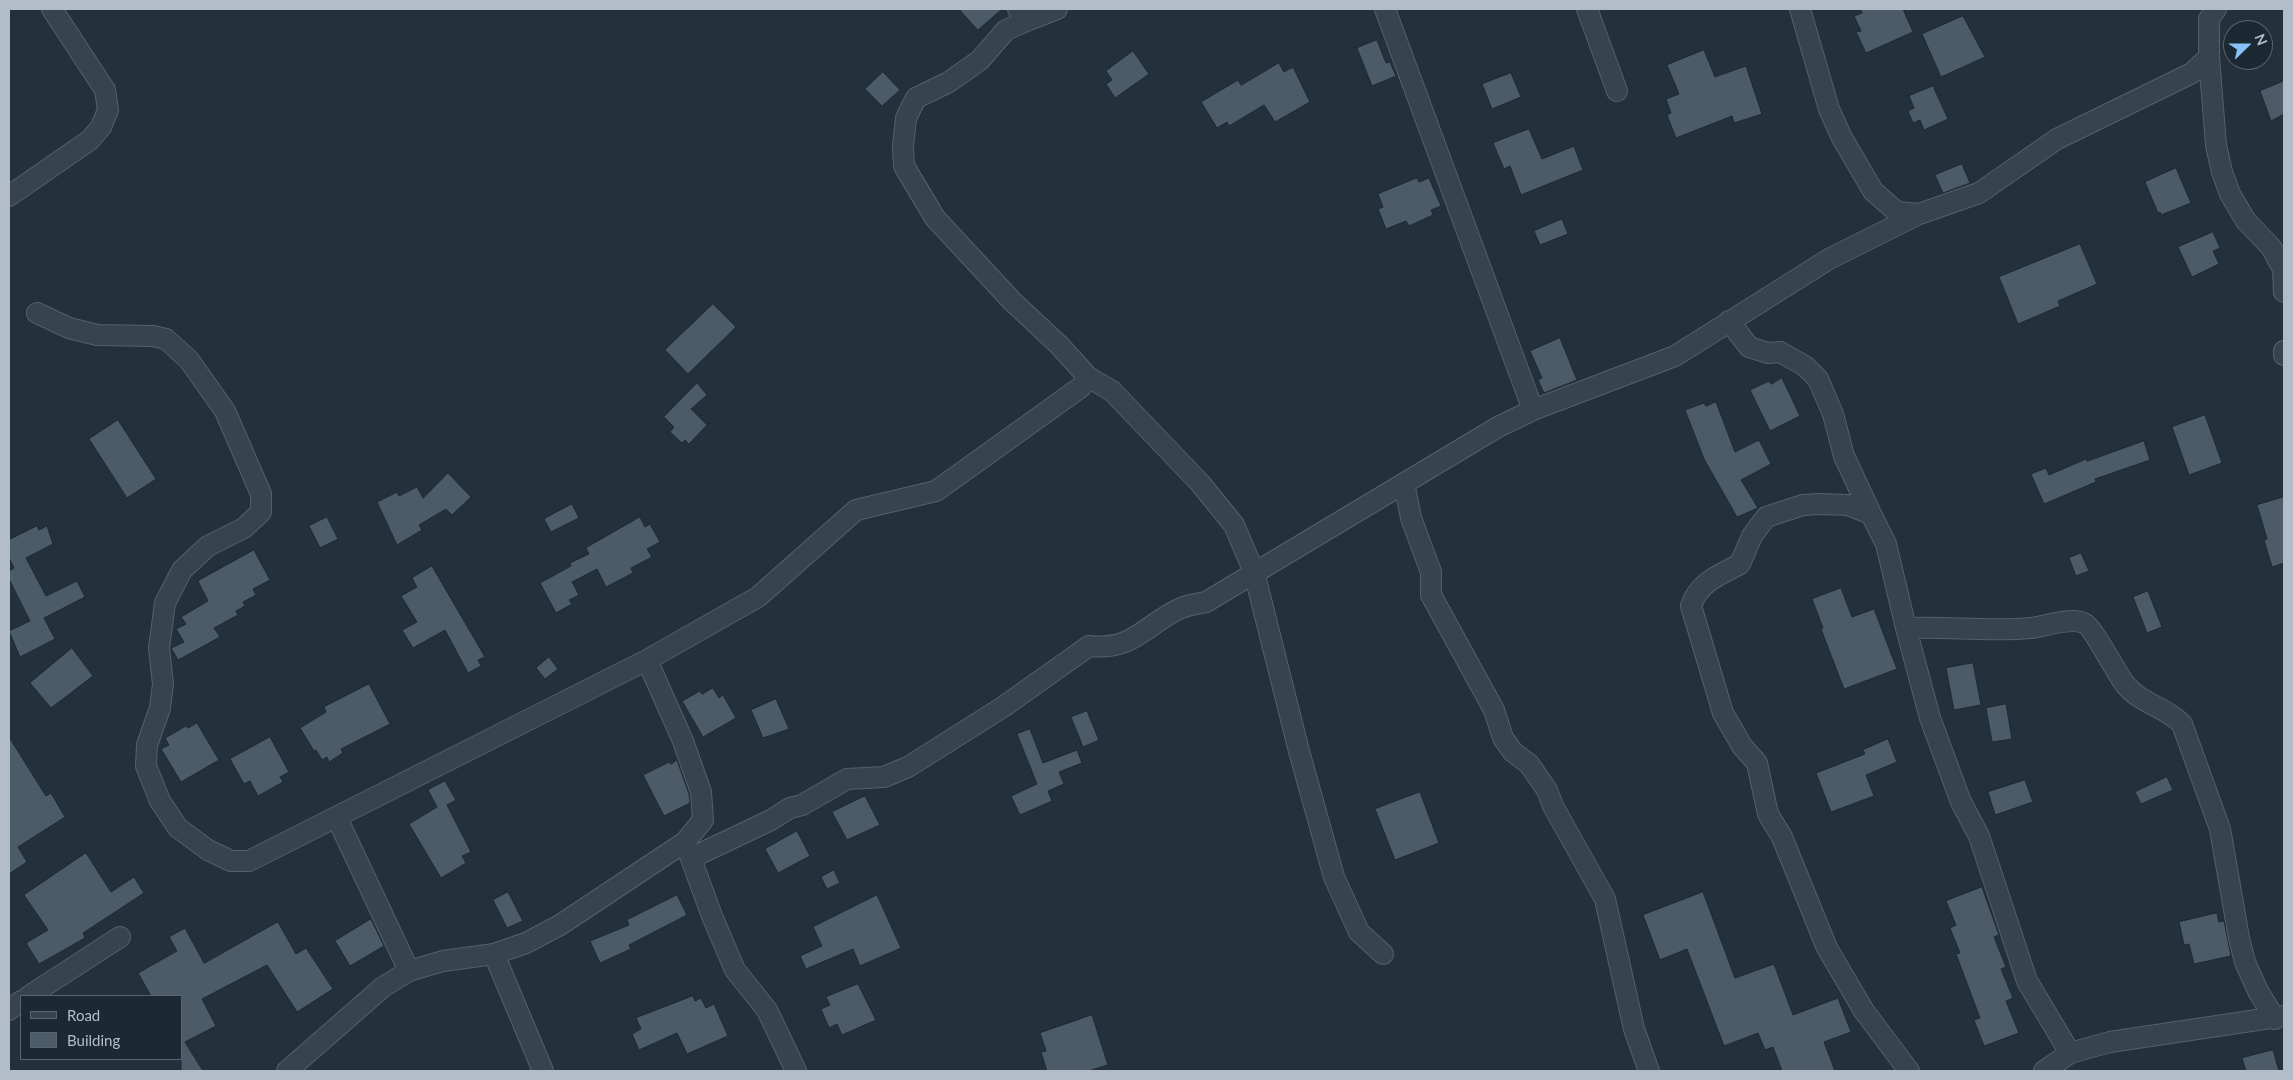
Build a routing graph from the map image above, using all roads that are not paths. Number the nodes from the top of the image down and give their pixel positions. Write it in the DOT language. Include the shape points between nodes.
graph roads {
  1 [pos="52,9"];
  2 [pos="1058,9"];
  3 [pos="1385,9"];
  4 [pos="1587,9"];
  5 [pos="1800,9"];
  6 [pos="2210,12"];
  7 [pos="1024,15"];
  8 [pos="2208,57"];
  9 [pos="1617,91"];
  10 [pos="9,196"];
  11 [pos="1919,214"];
  12 [pos="2284,292"];
  13 [pos="37,312"];
  14 [pos="1729,321"];
  15 [pos="1088,377"];
  16 [pos="1533,410"];
  17 [pos="1404,483"];
  18 [pos="1871,514"];
  19 [pos="1254,572"];
  20 [pos="1906,628"];
  21 [pos="647,660"];
  22 [pos="337,818"];
  23 [pos="688,850"];
  24 [pos="120,936"];
  25 [pos="494,954"];
  26 [pos="1383,954"];
  27 [pos="409,970"];
  28 [pos="31,995"];
  29 [pos="20,1002"];
  30 [pos="9,1010"];
  31 [pos="2280,1018"];
  32 [pos="2070,1053"];
  33 [pos="288,1071"];
  34 [pos="543,1071"];
  35 [pos="796,1071"];
  36 [pos="1649,1071"];
  37 [pos="1909,1071"];
  38 [pos="2044,1071"];
  1 -- 10 [label="street" via="105,90 108,110 102,127 90,140"];
  2 -- 7 [label="street"];
  3 -- 16 [label="street"];
  4 -- 9 [label="street"];
  5 -- 11 [label="street" via="1829,109 1854,161 1873,191 1898,212"];
  6 -- 8 [label="street"];
  7 -- 15 [label="street" via="980,60 949,82 916,98 906,118 904,166 935,218"];
  8 -- 11 [label="street" via="2192,73 2057,140 1979,193"];
  8 -- 12 [label="street" via="2216,146 2222,172 2246,221 2271,246 2279,261 2283,269"];
  11 -- 14 [label="street" via="1829,259"];
  13 -- 22 [label="street" via="69,328 97,335 166,339 189,360 225,411 261,494 261,512 244,528 208,546 182,570 165,603 159,648 163,684 160,708 147,745 146,766 160,801 178,828 208,850 231,861 249,861"];
  14 -- 16 [label="street" via="1675,356"];
  14 -- 18 [label="street" via="1749,347 1768,353 1780,352 1805,366 1818,379 1844,456"];
  15 -- 19 [label="street" via="1112,392 1200,483 1234,525"];
  15 -- 21 [label="street" via="1081,387 936,491 856,510 758,597"];
  16 -- 17 [label="street"];
  17 -- 19 [label="street"];
  17 -- 36 [label="street" via="1411,518 1431,572 1431,594 1490,702 1503,738 1513,752 1529,764 1547,790 1605,899 1634,1029"];
  18 -- 20 [label="street" via="1886,544"];
  18 -- 37 [label="street" via="1848,505 1820,504 1803,505 1766,517 1752,536 1740,564 1711,579 1695,593 1691,606 1723,713 1742,746 1758,763 1768,814 1782,837 1828,948 1864,1011"];
  19 -- 23 [label="street" via="1206,602 1180,608 1130,641 1104,648 1089,646 1003,707 908,767 884,777 846,779 771,820"];
  19 -- 26 [label="street" via="1334,877 1359,932"];
  20 -- 31 [label="street" via="1944,626 1981,631 2078,621 2087,624 2136,696 2173,714 2182,724 2220,829 2245,962 2258,991"];
  20 -- 32 [label="street" via="1930,718 1961,802 1979,836 2027,981"];
  21 -- 22 [label="street"];
  21 -- 23 [label="street" via="683,741 701,792 702,820"];
  22 -- 27 [label="street"];
  23 -- 25 [label="street" via="560,925 526,943"];
  23 -- 35 [label="street" via="736,970 767,1010"];
  24 -- 28 [label="street"];
  25 -- 27 [label="street" via="443,961"];
  25 -- 34 [label="street"];
  27 -- 33 [label="street" via="383,987"];
  29 -- 30 [label="street"];
  31 -- 32 [label="street" via="2110,1042"];
  32 -- 38 [label="street"];
}
